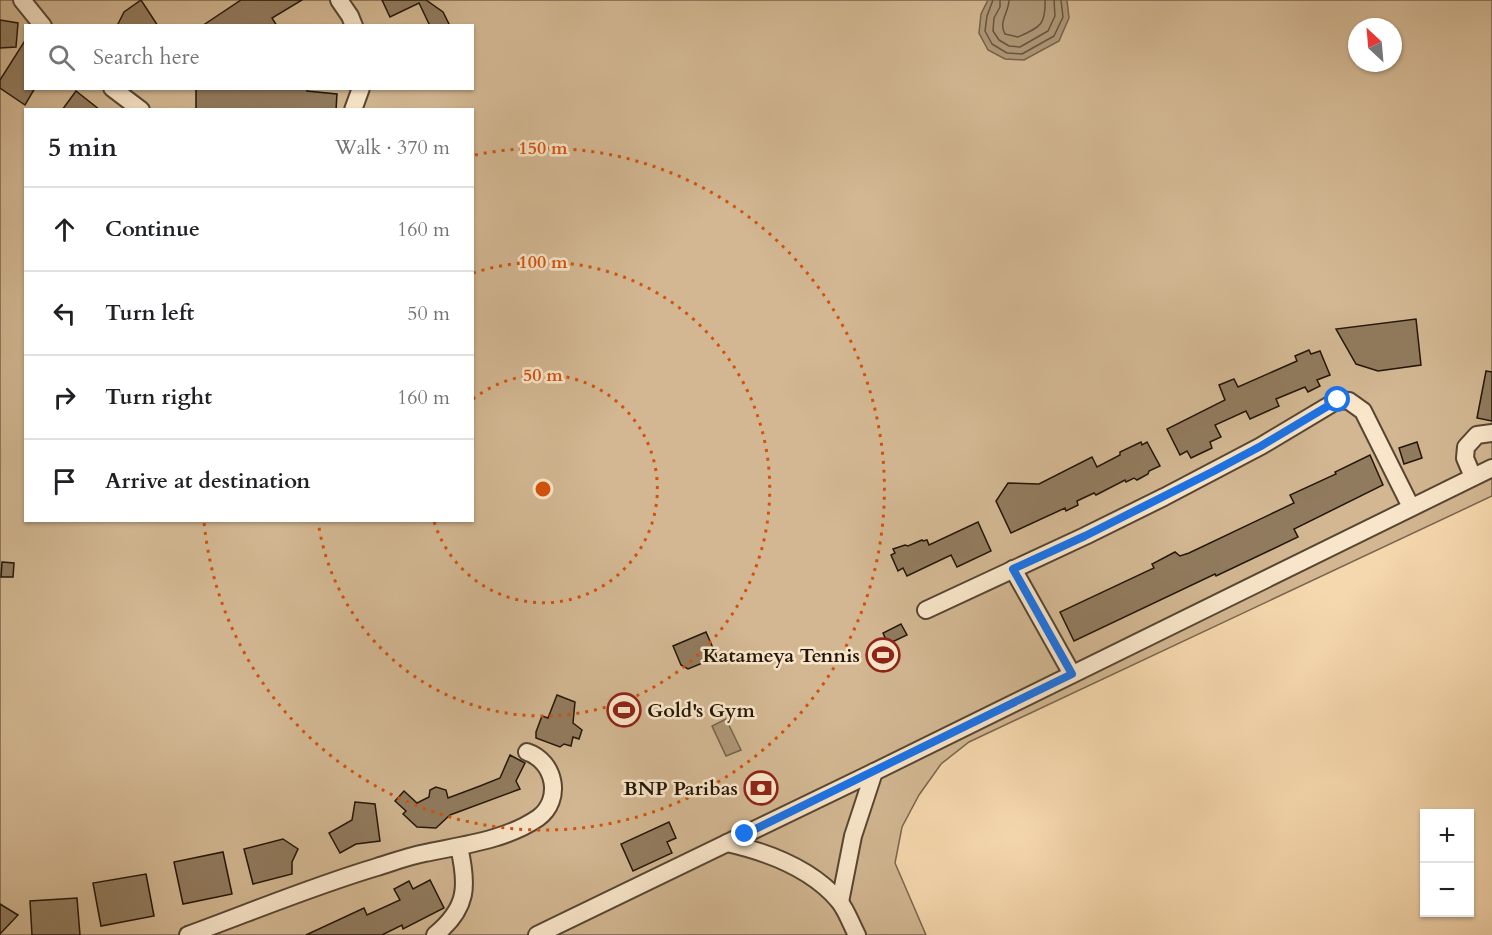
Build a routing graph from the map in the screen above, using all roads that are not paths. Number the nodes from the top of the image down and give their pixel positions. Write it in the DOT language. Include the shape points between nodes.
graph roads {
  1 [pos="22,0"];
  2 [pos="339,0"];
  3 [pos="41,24"];
  4 [pos="353,24"];
  5 [pos="115,90"];
  6 [pos="360,90"];
  7 [pos="138,108"];
  8 [pos="354,108"];
  9 [pos="1492,434"];
  10 [pos="1492,468"];
  11 [pos="1473,477"];
  12 [pos="1411,507"];
  13 [pos="1013,569"];
  14 [pos="926,610"];
  15 [pos="1072,674"];
  16 [pos="528,752"];
  17 [pos="874,772"];
  18 [pos="728,843"];
  19 [pos="459,847"];
  20 [pos="840,902"];
  21 [pos="188,935"];
  22 [pos="435,935"];
  23 [pos="537,935"];
  24 [pos="857,935"];
  1 -- 3 [label="street"];
  2 -- 4 [label="street"];
  5 -- 7 [label="street"];
  6 -- 8 [label="street"];
  9 -- 11 [label="street" via="1477,435 1466,447 1465,458"];
  10 -- 11 [label="street"];
  11 -- 12 [label="street"];
  12 -- 13 [label="street" via="1363,411 1355,403 1338,400 1224,466"];
  12 -- 15 [label="street"];
  13 -- 14 [label="street"];
  13 -- 15 [label="street"];
  15 -- 17 [label="street"];
  16 -- 19 [label="street" via="549,770 553,795 548,807 540,817 502,835"];
  17 -- 18 [label="street"];
  17 -- 20 [label="street" via="853,836"];
  18 -- 20 [label="street" via="789,864"];
  18 -- 23 [label="street"];
  19 -- 21 [label="street" via="336,880"];
  19 -- 22 [label="street" via="464,867 462,899 450,923"];
  20 -- 24 [label="street"];
}
